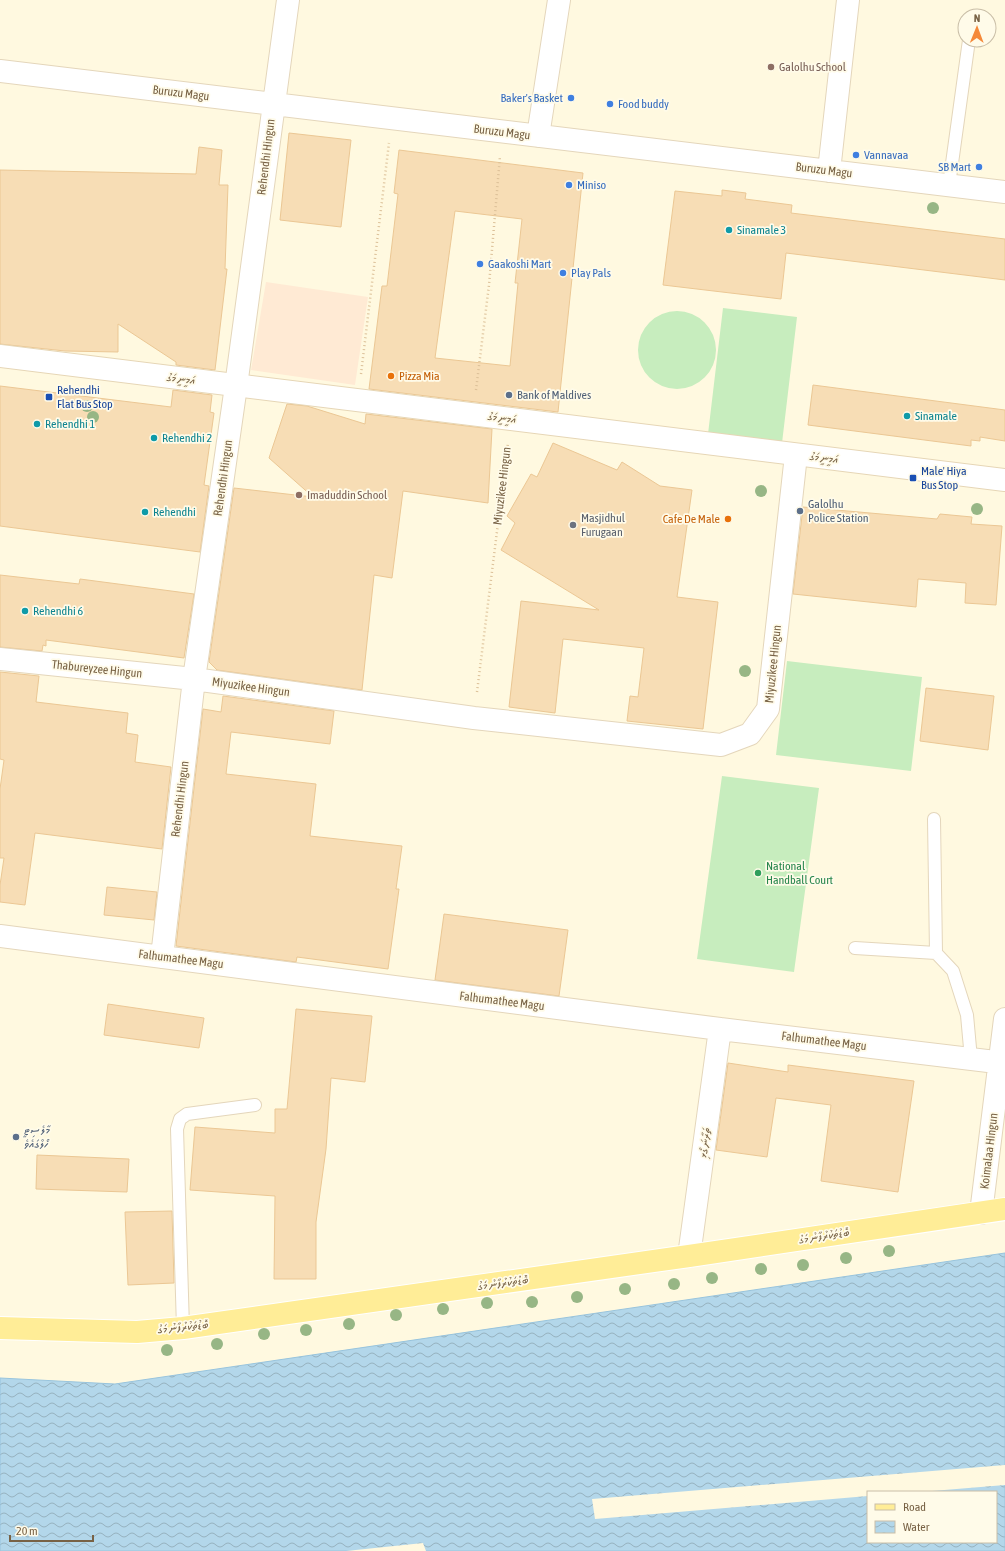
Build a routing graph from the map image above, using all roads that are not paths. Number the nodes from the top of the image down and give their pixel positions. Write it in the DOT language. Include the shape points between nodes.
graph roads {
  1 [pos="288,0"];
  2 [pos="559,0"];
  3 [pos="848,0"];
  4 [pos="968,48"];
  5 [pos="0,71"];
  6 [pos="273,104"];
  7 [pos="538,136"];
  8 [pos="829,171"];
  9 [pos="949,185"];
  10 [pos="1005,192"];
  11 [pos="0,356"];
  12 [pos="236,386"];
  13 [pos="796,455"];
  14 [pos="1005,480"];
  15 [pos="0,659"];
  16 [pos="194,679"];
  17 [pos="934,819"];
  18 [pos="0,936"];
  19 [pos="855,948"];
  20 [pos="936,953"];
  21 [pos="162,956"];
  22 [pos="1005,1019"];
  23 [pos="720,1029"];
  24 [pos="971,1059"];
  25 [pos="1002,1063"];
  26 [pos="255,1105"];
  27 [pos="1005,1209"];
  28 [pos="981,1212"];
  29 [pos="689,1256"];
  30 [pos="0,1328"];
  31 [pos="184,1328"];
  1 -- 6 [label="street, Rehendhi Hingun"];
  2 -- 7 [label="street"];
  3 -- 8 [label="street"];
  4 -- 9 [label="lane"];
  5 -- 6 [label="street, Buruzu Magu"];
  6 -- 7 [label="street, Buruzu Magu"];
  6 -- 12 [label="street, Rehendhi Hingun"];
  7 -- 8 [label="street, Buruzu Magu"];
  8 -- 9 [label="street, Buruzu Magu"];
  9 -- 10 [label="street, Buruzu Magu"];
  11 -- 12 [label="street, އަމީނީ މަގު"];
  12 -- 13 [label="street, އަމީނީ މަގު"];
  12 -- 16 [label="street, Rehendhi Hingun"];
  13 -- 14 [label="street, އަމީނީ މަގު"];
  13 -- 16 [label="street, Miyuzikee Hingun" via="768,709 750,734 721,745 474,718"];
  15 -- 16 [label="street, Thabureyzee Hingun"];
  16 -- 21 [label="street, Rehendhi Hingun"];
  17 -- 20 [label="lane"];
  18 -- 21 [label="street, Falhumathee Magu"];
  19 -- 20 [label="lane"];
  20 -- 24 [label="lane" via="953,971 967,1015"];
  21 -- 23 [label="street, Falhumathee Magu"];
  22 -- 25 [label="street, Koimalaa Hingun"];
  23 -- 24 [label="street, Falhumathee Magu"];
  23 -- 29 [label="street, ތަރާނަ ގޯޅި"];
  24 -- 25 [label="street, Falhumathee Magu"];
  25 -- 28 [label="street, Koimalaa Hingun"];
  26 -- 31 [label="lane" via="187,1114 180,1119 177,1129"];
  27 -- 28 [label="main road, ބޮޑުތަކުރުފާނު މަގު"];
  28 -- 29 [label="main road, ބޮޑުތަކުރުފާނު މަގު"];
  29 -- 31 [label="main road, ބޮޑުތަކުރުފާނު މަގު"];
  30 -- 31 [label="main road, ބޮޑުތަކުރުފާނު މަގު" via="130,1332"];
}
